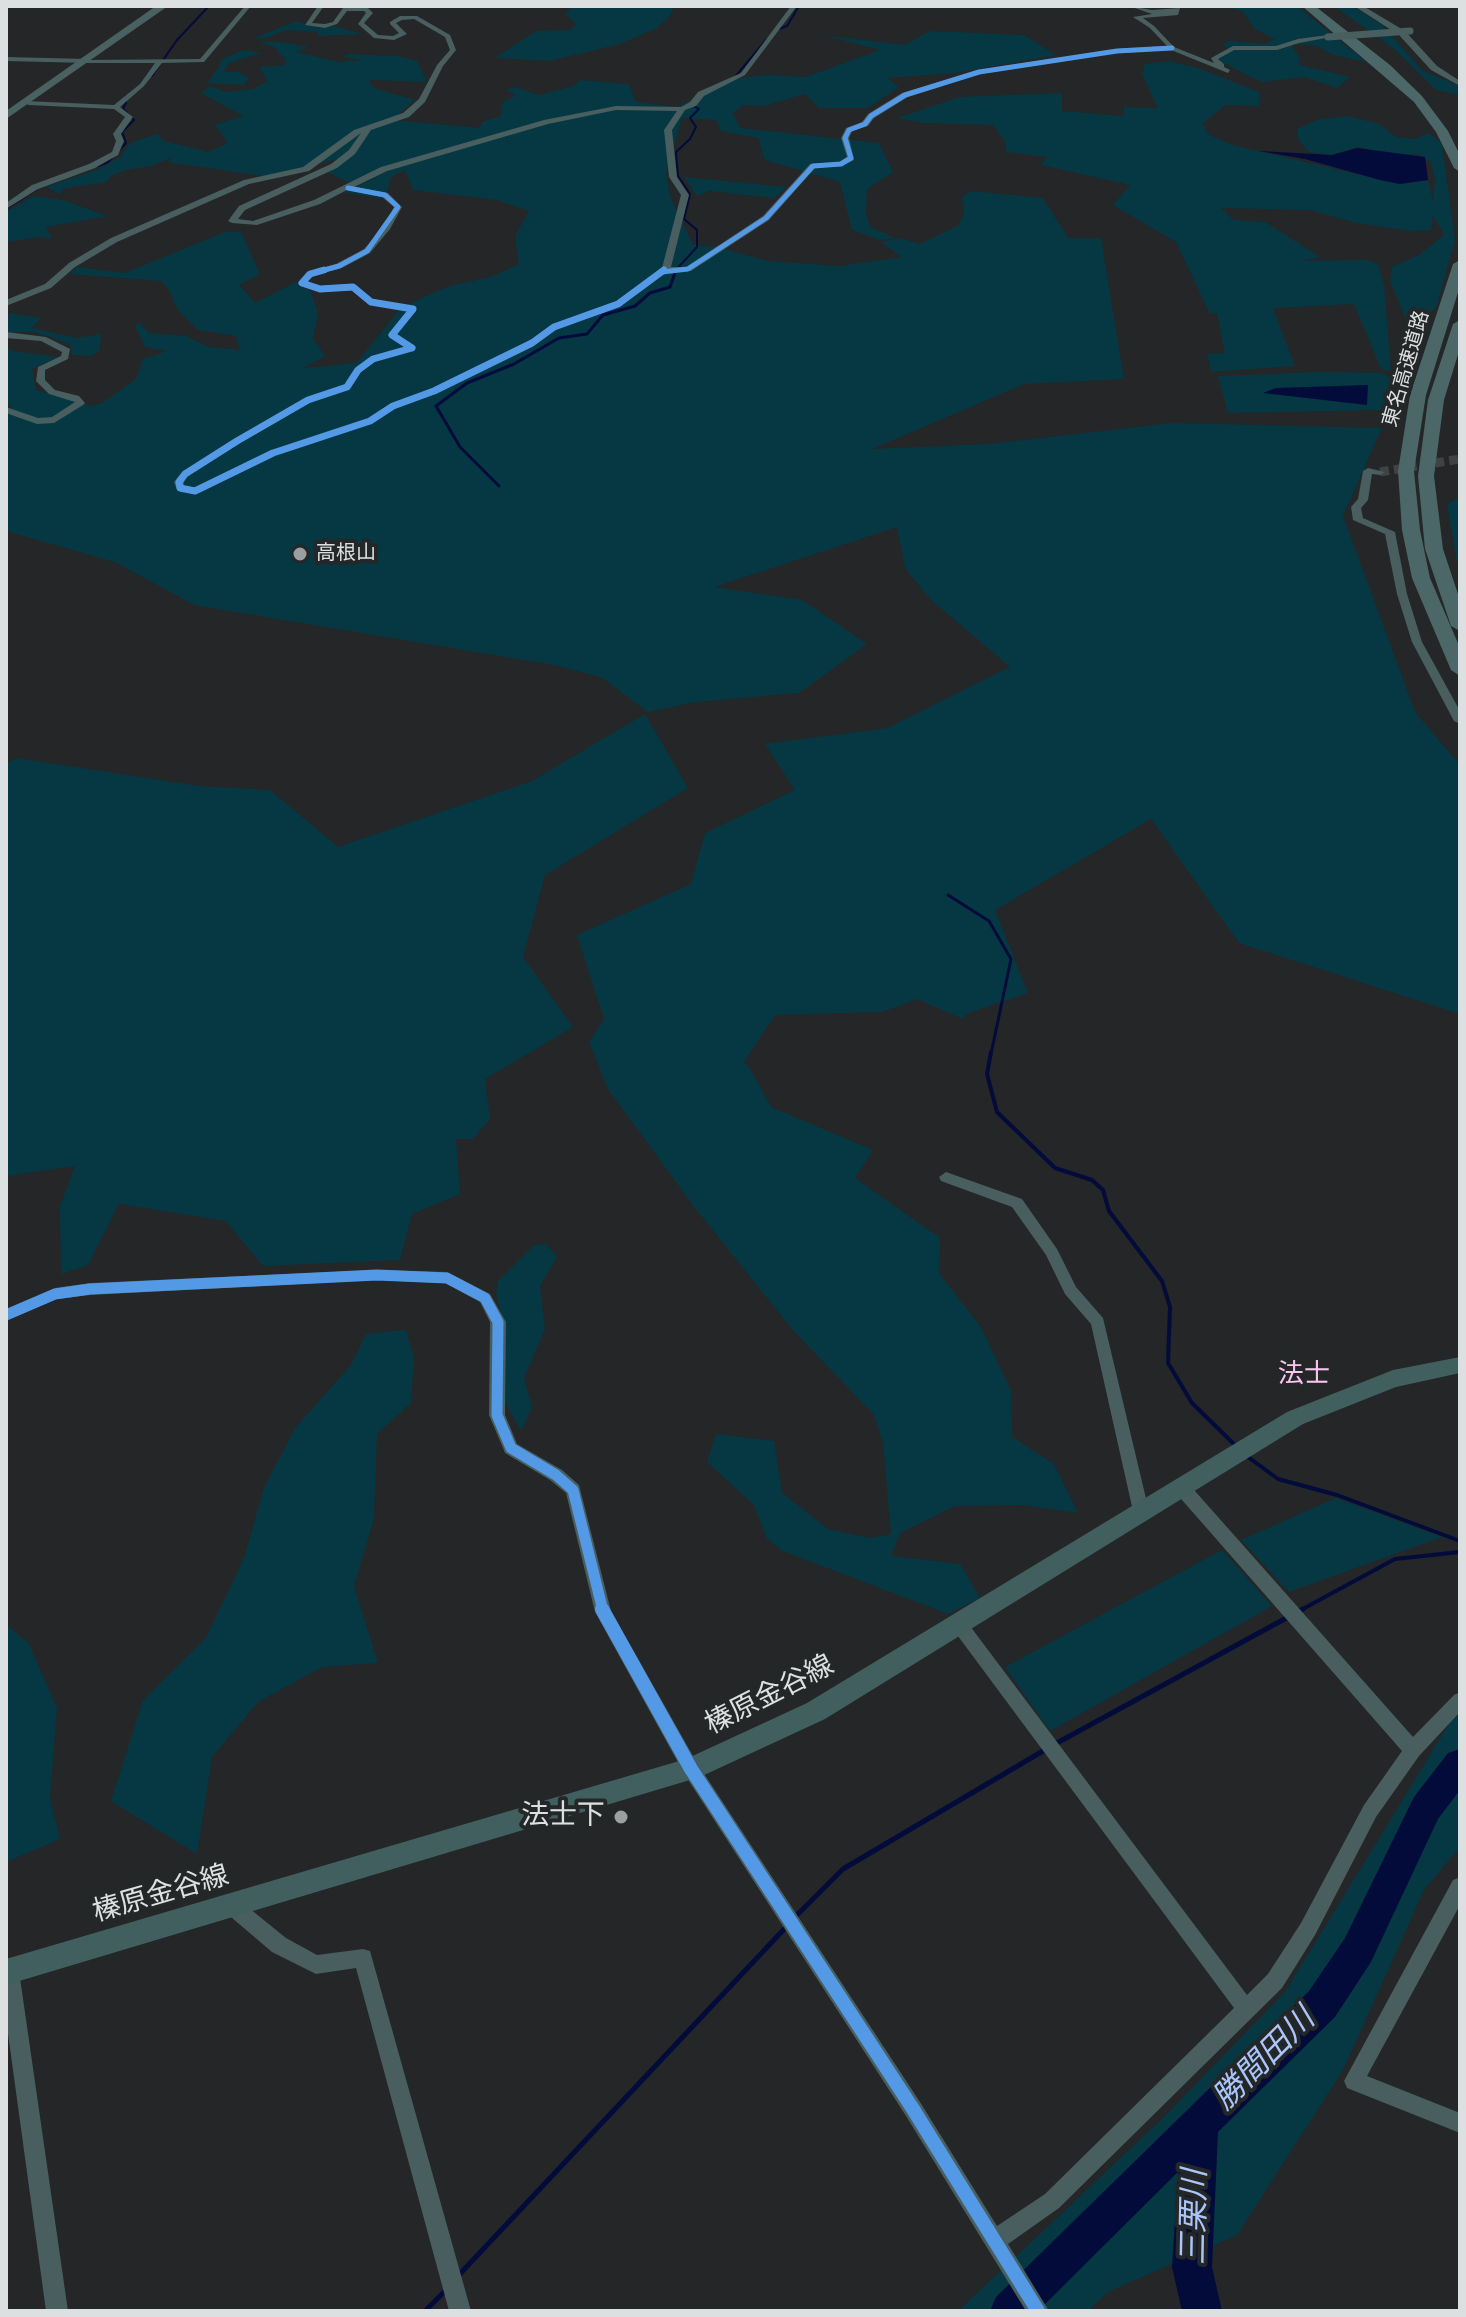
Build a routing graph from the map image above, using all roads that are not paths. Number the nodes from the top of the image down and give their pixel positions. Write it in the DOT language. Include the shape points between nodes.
graph roads {
  1 [pos="163,6"];
  2 [pos="248,6"];
  3 [pos="321,6"];
  4 [pos="794,6"];
  5 [pos="1132,6"];
  6 [pos="1308,6"];
  7 [pos="1322,6"];
  8 [pos="1358,6"];
  9 [pos="1410,31"];
  10 [pos="1172,48"];
  11 [pos="6,59"];
  12 [pos="88,61"];
  13 [pos="162,62"];
  14 [pos="1460,84"];
  15 [pos="28,103"];
  16 [pos="688,106"];
  17 [pos="116,107"];
  18 [pos="6,116"];
  19 [pos="369,127"];
  20 [pos="1460,136"];
  21 [pos="1460,168"];
  22 [pos="348,188"];
  23 [pos="6,207"];
  24 [pos="1460,264"];
  25 [pos="668,269"];
  26 [pos="6,303"];
  27 [pos="1460,324"];
  28 [pos="6,335"];
  29 [pos="6,410"];
  30 [pos="1380,472"];
  31 [pos="1460,626"];
  32 [pos="1460,670"];
  33 [pos="1460,721"];
  34 [pos="946,1177"];
  35 [pos="6,1315"];
  36 [pos="1460,1365"];
  37 [pos="1181,1487"];
  38 [pos="1141,1511"];
  39 [pos="958,1623"];
  40 [pos="1460,1700"];
  41 [pos="1413,1750"];
  42 [pos="691,1769"];
  43 [pos="1460,1886"];
  44 [pos="232,1906"];
  45 [pos="7,1972"];
  46 [pos="1247,2010"];
  47 [pos="1460,2123"];
  48 [pos="998,2248"];
  49 [pos="57,2311"];
  50 [pos="460,2311"];
  51 [pos="1038,2311"];
  1 -- 12 [label="main road"];
  2 -- 13 [label="street" via="205,59"];
  3 -- 19 [label="street" via="307,24 335,23 341,11 359,8 369,10 360,23 376,37 400,37 402,31 392,23 409,17 448,36 453,50 422,100 406,115"];
  4 -- 16 [label="street" via="743,74"];
  5 -- 10 [label="street" via="1152,12 1178,9 1176,14 1136,17"];
  6 -- 21 [label="highway" via="1418,99"];
  7 -- 20 [label="highway" via="1421,86"];
  8 -- 14 [label="street" via="1402,33 1434,68"];
  9 -- 10 [label="street, bridge" via="1328,37 1277,48 1233,48 1213,59 1232,69 1228,71"];
  10 -- 25 [label="street" via="992,70 905,95 849,130 845,138 851,158 813,166 766,218 709,257 681,270"];
  11 -- 12 [label="street"];
  12 -- 13 [label="street"];
  12 -- 15 [label="main road"];
  13 -- 17 [label="street"];
  15 -- 17 [label="street"];
  15 -- 18 [label="main road"];
  16 -- 22 [label="street" via="616,108 547,122 384,169"];
  16 -- 25 [label="street" via="668,130 673,177 685,195"];
  17 -- 23 [label="street" via="129,117 117,134 115,153 35,187"];
  19 -- 22 [label="street" via="352,152 334,166 242,208 232,221 254,223"];
  19 -- 26 [label="street" via="306,169 247,182 114,240 48,286"];
  22 -- 25 [label="street" via="385,195 398,207 367,251 310,274 302,283 320,289 353,287 371,302 413,309 392,335 412,348 373,359 347,387 308,400 237,441 185,474 180,488 195,491 273,453 370,421 532,343 554,327 618,304"];
  24 -- 32 [label="highway, 東名高速道路" via="1418,395 1406,471 1421,578"];
  27 -- 31 [label="highway, 東名高速道路" via="1436,400 1426,476 1434,549"];
  28 -- 29 [label="street" via="43,339 67,351 41,369 40,381 80,403 54,420 37,421"];
  30 -- 33 [label="street" via="1368,471 1363,500 1356,507 1358,520 1390,532 1417,642"];
  34 -- 38 [label="street" via="1017,1203 1070,1290 1098,1322"];
  35 -- 42 [label="street" via="55,1294 90,1289 377,1275 447,1278 485,1298 498,1322 497,1415 503,1431 511,1448 573,1490 603,1612"];
  36 -- 37 [label="main road, 榛原金谷線" via="1341,1397 1295,1418"];
  37 -- 38 [label="main road, 榛原金谷線"];
  37 -- 41 [label="street"];
  38 -- 39 [label="main road, 榛原金谷線"];
  39 -- 42 [label="main road, 榛原金谷線" via="816,1711"];
  39 -- 46 [label="street"];
  40 -- 41 [label="street"];
  41 -- 46 [label="street" via="1370,1811 1275,1981"];
  42 -- 44 [label="main road, 榛原金谷線"];
  42 -- 48 [label="street"];
  43 -- 47 [label="street" via="1354,2081"];
  44 -- 45 [label="main road, 榛原金谷線"];
  44 -- 50 [label="street" via="279,1945 316,1965 363,1958"];
  45 -- 49 [label="street"];
  46 -- 48 [label="street"];
  48 -- 51 [label="street"];
}
